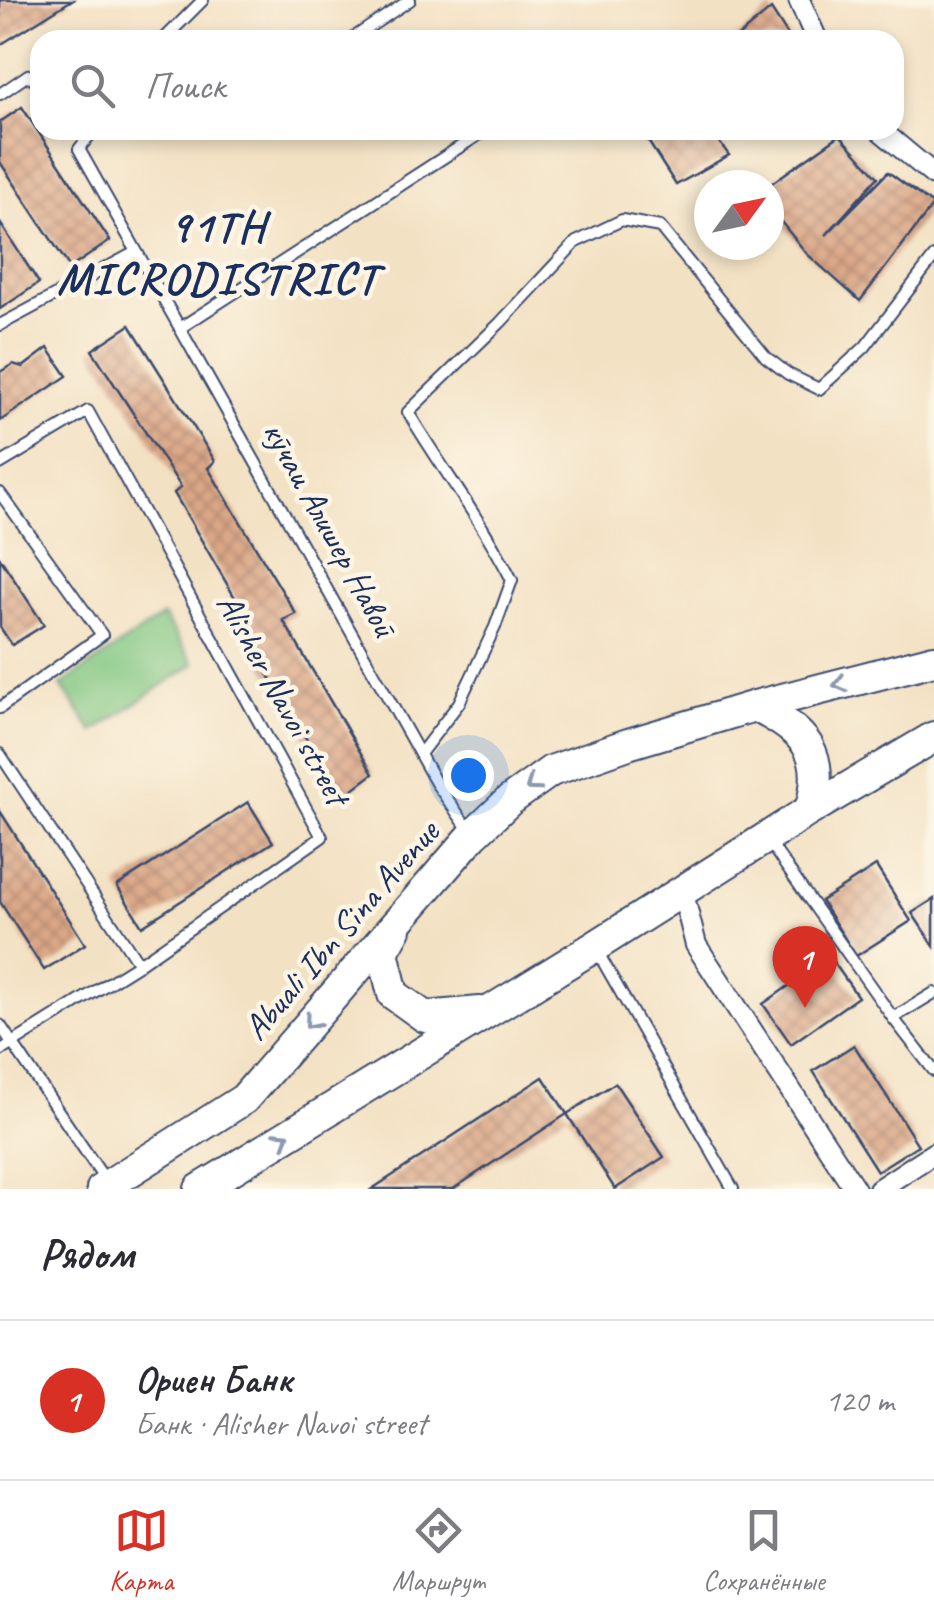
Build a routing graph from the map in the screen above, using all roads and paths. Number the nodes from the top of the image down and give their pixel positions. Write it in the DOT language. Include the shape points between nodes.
graph roads {
  1 [pos="203,0"];
  2 [pos="410,0"];
  3 [pos="799,0"];
  4 [pos="174,30"];
  5 [pos="365,30"];
  6 [pos="813,30"];
  7 [pos="30,78"];
  8 [pos="0,94"];
  9 [pos="86,140"];
  10 [pos="471,140"];
  11 [pos="892,140"];
  12 [pos="934,176"];
  13 [pos="136,252"];
  14 [pos="934,257"];
  15 [pos="0,325"];
  16 [pos="180,328"];
  17 [pos="0,464"];
  18 [pos="0,493"];
  19 [pos="934,660"];
  20 [pos="755,706"];
  21 [pos="0,708"];
  22 [pos="934,737"];
  23 [pos="0,754"];
  24 [pos="420,754"];
  25 [pos="810,810"];
  26 [pos="473,834"];
  27 [pos="766,838"];
  28 [pos="682,890"];
  29 [pos="405,914"];
  30 [pos="594,947"];
  31 [pos="139,964"];
  32 [pos="934,992"];
  33 [pos="488,1010"];
  34 [pos="893,1018"];
  35 [pos="0,1025"];
  36 [pos="12,1044"];
  37 [pos="0,1051"];
  38 [pos="934,1072"];
  39 [pos="934,1153"];
  40 [pos="106,1187"];
  41 [pos="200,1189"];
  42 [pos="733,1189"];
  43 [pos="855,1189"];
  44 [pos="878,1189"];
  1 -- 4 [label="lane"];
  2 -- 5 [label="lane"];
  3 -- 6 [label="street"];
  7 -- 8 [label="lane"];
  9 -- 13 [label="lane, кӯчаи Алишер Навоӣ" via="79,149"];
  10 -- 16 [label="lane"];
  11 -- 12 [label="street"];
  13 -- 15 [label="lane"];
  13 -- 16 [label="lane, кӯчаи Алишер Навоӣ"];
  14 -- 24 [label="lane" via="865,348 820,390 766,357 660,227 622,220 576,242 408,412 512,580 459,703"];
  16 -- 24 [label="lane, кӯчаи Алишер Навоӣ"];
  17 -- 31 [label="lane, Alisher Navoi street" via="88,411 322,837"];
  18 -- 21 [label="lane" via="102,635"];
  19 -- 20 [label="main road, Abuali Ibn Sina Avenue, one-way"];
  20 -- 25 [label="main road" via="796,727 812,753 818,785"];
  20 -- 26 [label="main road, Abuali Ibn Sina Avenue, one-way" via="551,771"];
  22 -- 25 [label="main road"];
  23 -- 31 [label="lane"];
  24 -- 26 [label="lane, кӯчаи Алишер Навоӣ"];
  25 -- 27 [label="main road"];
  26 -- 29 [label="main road, Abuali Ibn Sina Avenue"];
  27 -- 28 [label="main road"];
  27 -- 34 [label="lane"];
  28 -- 30 [label="main road"];
  28 -- 43 [label="street" via="696,944"];
  29 -- 33 [label="main road" via="383,952 393,994 425,1018"];
  29 -- 40 [label="main road, Abuali Ibn Sina Avenue, one-way" via="244,1099"];
  30 -- 33 [label="main road"];
  30 -- 42 [label="lane"];
  31 -- 36 [label="lane, Alisher Navoi street"];
  32 -- 34 [label="lane"];
  41 -- 33 [label="main road, one-way"];
  34 -- 38 [label="lane"];
  35 -- 36 [label="lane"];
  36 -- 37 [label="lane, Alisher Navoi street"];
  36 -- 40 [label="lane"];
  39 -- 44 [label="street"];
}
